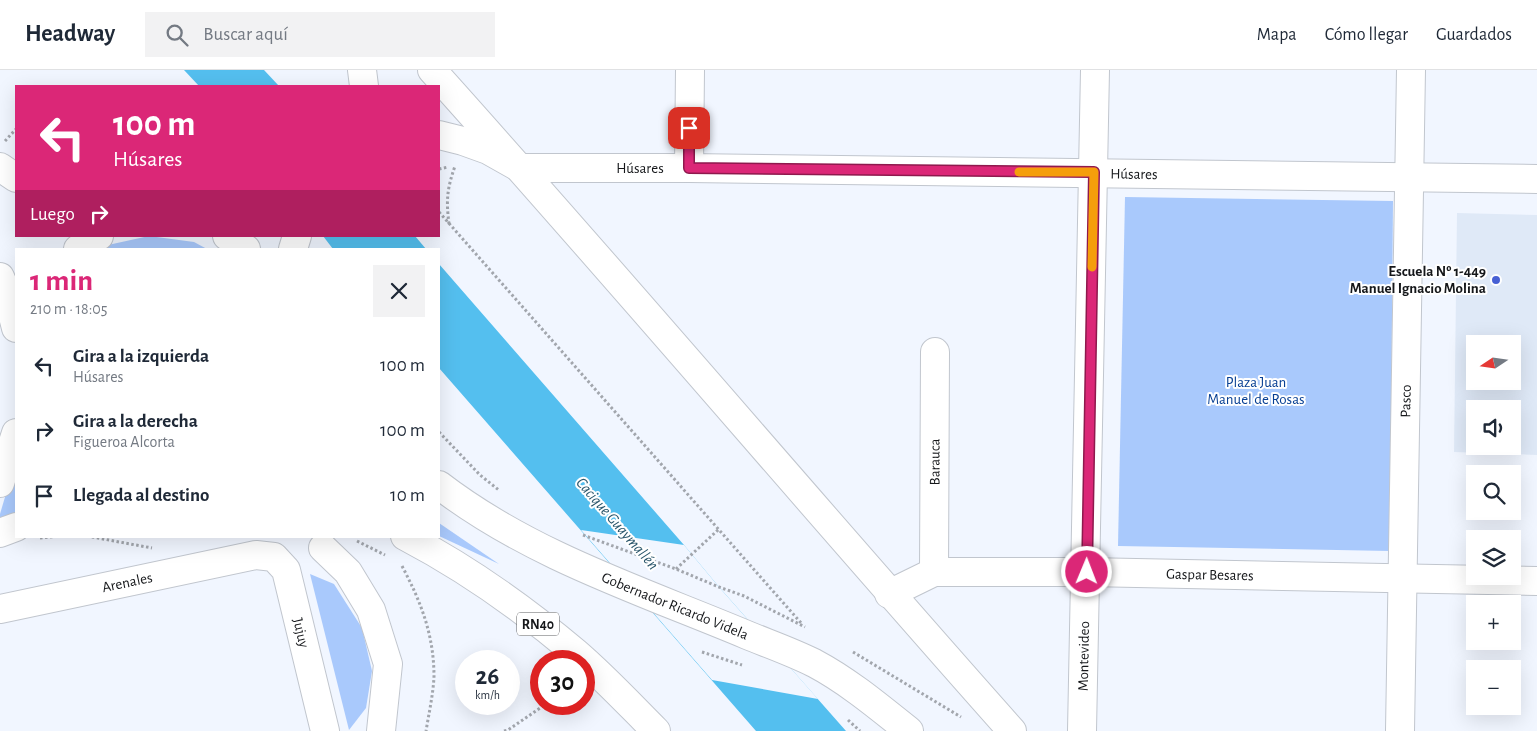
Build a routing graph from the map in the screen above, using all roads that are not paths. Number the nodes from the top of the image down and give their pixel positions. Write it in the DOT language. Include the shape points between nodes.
graph roads {
  1 [pos="362,70"];
  2 [pos="432,70"];
  3 [pos="690,70"];
  4 [pos="1095,70"];
  5 [pos="1411,70"];
  6 [pos="364,85"];
  7 [pos="440,135"];
  8 [pos="0,167"];
  9 [pos="520,168"];
  10 [pos="689,168"];
  11 [pos="1094,172"];
  12 [pos="15,177"];
  13 [pos="1409,177"];
  14 [pos="1537,179"];
  15 [pos="97,237"];
  16 [pos="228,237"];
  17 [pos="80,248"];
  18 [pos="245,248"];
  19 [pos="0,277"];
  20 [pos="15,324"];
  21 [pos="934,352"];
  22 [pos="15,436"];
  23 [pos="0,483"];
  24 [pos="440,486"];
  25 [pos="15,527"];
  26 [pos="0,533"];
  27 [pos="409,538"];
  28 [pos="324,548"];
  29 [pos="256,555"];
  30 [pos="934,572"];
  31 [pos="1087,572"];
  32 [pos="1402,577"];
  33 [pos="1537,581"];
  34 [pos="889,594"];
  35 [pos="0,609"];
  36 [pos="325,731"];
  37 [pos="381,731"];
  38 [pos="656,731"];
  39 [pos="909,731"];
  40 [pos="1012,731"];
  41 [pos="1082,731"];
  42 [pos="1400,731"];
  1 -- 6 [label="main road"];
  2 -- 9 [label="main road"];
  3 -- 10 [label="main road"];
  4 -- 11 [label="main road, Montevideo"];
  5 -- 13 [label="main road, Pasco"];
  7 -- 9 [label="main road, Húsares" via="488,150"];
  8 -- 12 [label="main road"];
  9 -- 10 [label="main road, Húsares"];
  9 -- 34 [label="main road"];
  10 -- 11 [label="main road, Húsares"];
  11 -- 13 [label="main road, Húsares"];
  11 -- 31 [label="main road, Montevideo"];
  13 -- 14 [label="main road, Húsares"];
  13 -- 32 [label="main road, Pasco"];
  15 -- 17 [label="main road"];
  16 -- 18 [label="main road"];
  19 -- 20 [label="main road"];
  21 -- 30 [label="main road, Barauca"];
  22 -- 23 [label="main road"];
  24 -- 39 [label="main road, Gobernador Ricardo Videla" via="514,535 568,561 814,663 866,696"];
  25 -- 26 [label="main road"];
  27 -- 38 [label="main road, RN40" via="503,596 577,654"];
  28 -- 37 [label="main road" via="348,572 374,619 388,664"];
  29 -- 35 [label="main road, Arenales"];
  29 -- 36 [label="main road, Jujuy" via="274,557 286,570"];
  30 -- 31 [label="main road, Gaspar Besares"];
  30 -- 34 [label="main road, Gaspar Besares"];
  31 -- 32 [label="main road, Gaspar Besares"];
  31 -- 41 [label="main road, Montevideo"];
  32 -- 33 [label="main road, Gaspar Besares"];
  32 -- 42 [label="main road, Pasco"];
  34 -- 40 [label="main road"];
}
